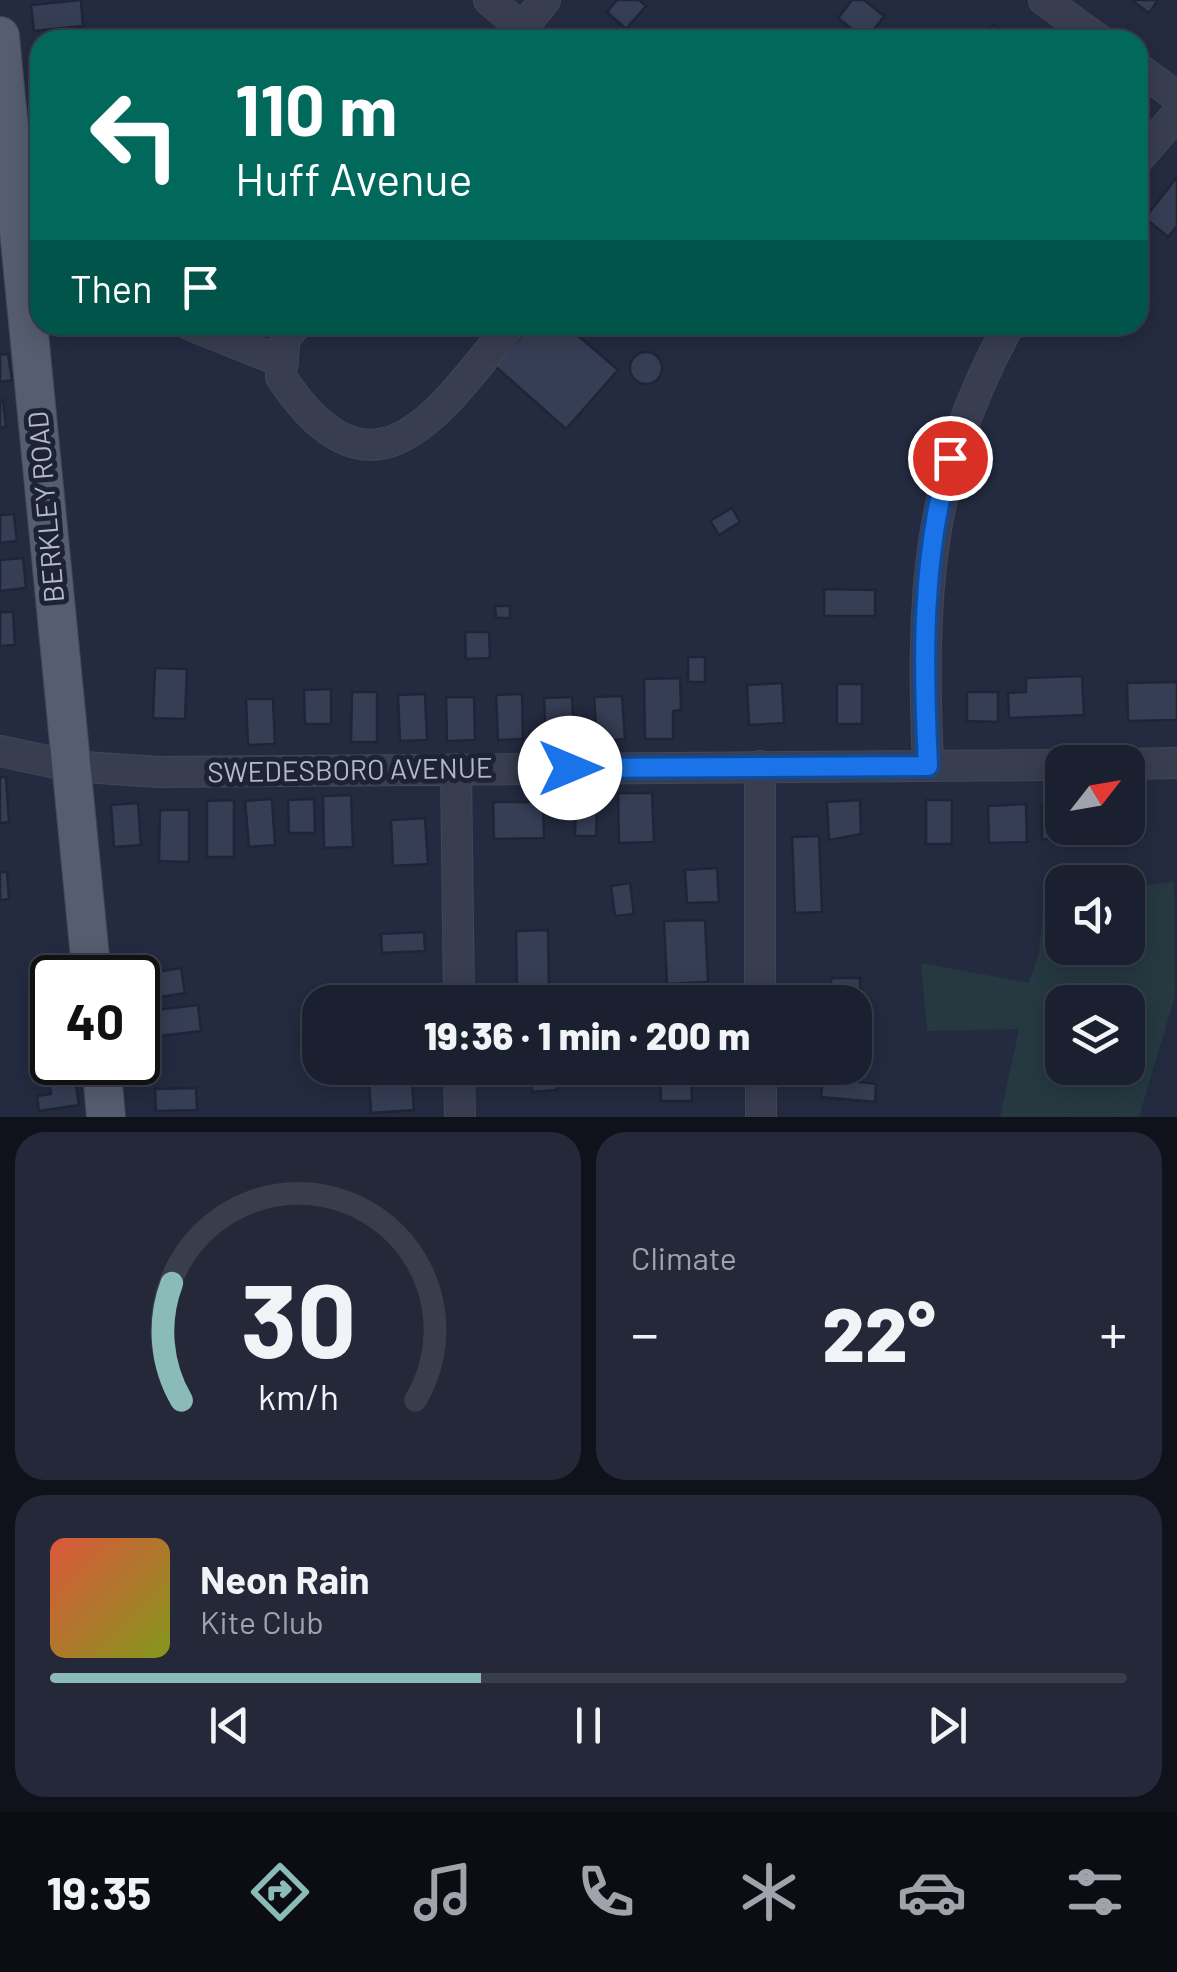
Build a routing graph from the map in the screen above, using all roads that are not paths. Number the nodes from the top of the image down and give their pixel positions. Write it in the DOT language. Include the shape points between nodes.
graph roads {
  1 [pos="489,0"];
  2 [pos="546,0"];
  3 [pos="1044,0"];
  4 [pos="515,30"];
  5 [pos="521,30"];
  6 [pos="1085,30"];
  7 [pos="0,36"];
  8 [pos="1148,75"];
  9 [pos="1177,96"];
  10 [pos="1177,114"];
  11 [pos="1148,147"];
  12 [pos="30,278"];
  13 [pos="36,335"];
  14 [pos="215,335"];
  15 [pos="288,335"];
  16 [pos="502,335"];
  17 [pos="1004,335"];
  18 [pos="282,362"];
  19 [pos="0,751"];
  20 [pos="1177,763"];
  21 [pos="1145,764"];
  22 [pos="1045,765"];
  23 [pos="70,766"];
  24 [pos="760,766"];
  25 [pos="928,766"];
  26 [pos="456,768"];
  27 [pos="90,955"];
  28 [pos="459,985"];
  29 [pos="760,985"];
  30 [pos="103,1085"];
  31 [pos="460,1085"];
  32 [pos="761,1085"];
  33 [pos="106,1117"];
  34 [pos="460,1117"];
  35 [pos="761,1117"];
  1 -- 4 [label="street"];
  2 -- 5 [label="street"];
  3 -- 6 [label="street"];
  7 -- 12 [label="main road, BERKLEY ROAD"];
  8 -- 9 [label="street"];
  10 -- 11 [label="street"];
  13 -- 23 [label="main road, BERKLEY ROAD"];
  14 -- 18 [label="street"];
  15 -- 18 [label="street"];
  16 -- 18 [label="street" via="436,416 386,445 351,443 304,412 281,377"];
  17 -- 25 [label="street" via="968,406 936,512 925,627"];
  19 -- 23 [label="street, SWEDESBORO AVENUE"];
  20 -- 21 [label="street"];
  22 -- 25 [label="street, SWEDESBORO AVENUE"];
  23 -- 26 [label="street, SWEDESBORO AVENUE" via="158,772"];
  23 -- 27 [label="main road, BERKLEY ROAD"];
  24 -- 25 [label="street, SWEDESBORO AVENUE"];
  24 -- 26 [label="street, SWEDESBORO AVENUE"];
  24 -- 29 [label="street"];
  26 -- 28 [label="street"];
  30 -- 33 [label="main road"];
  31 -- 34 [label="street"];
  32 -- 35 [label="street"];
}
